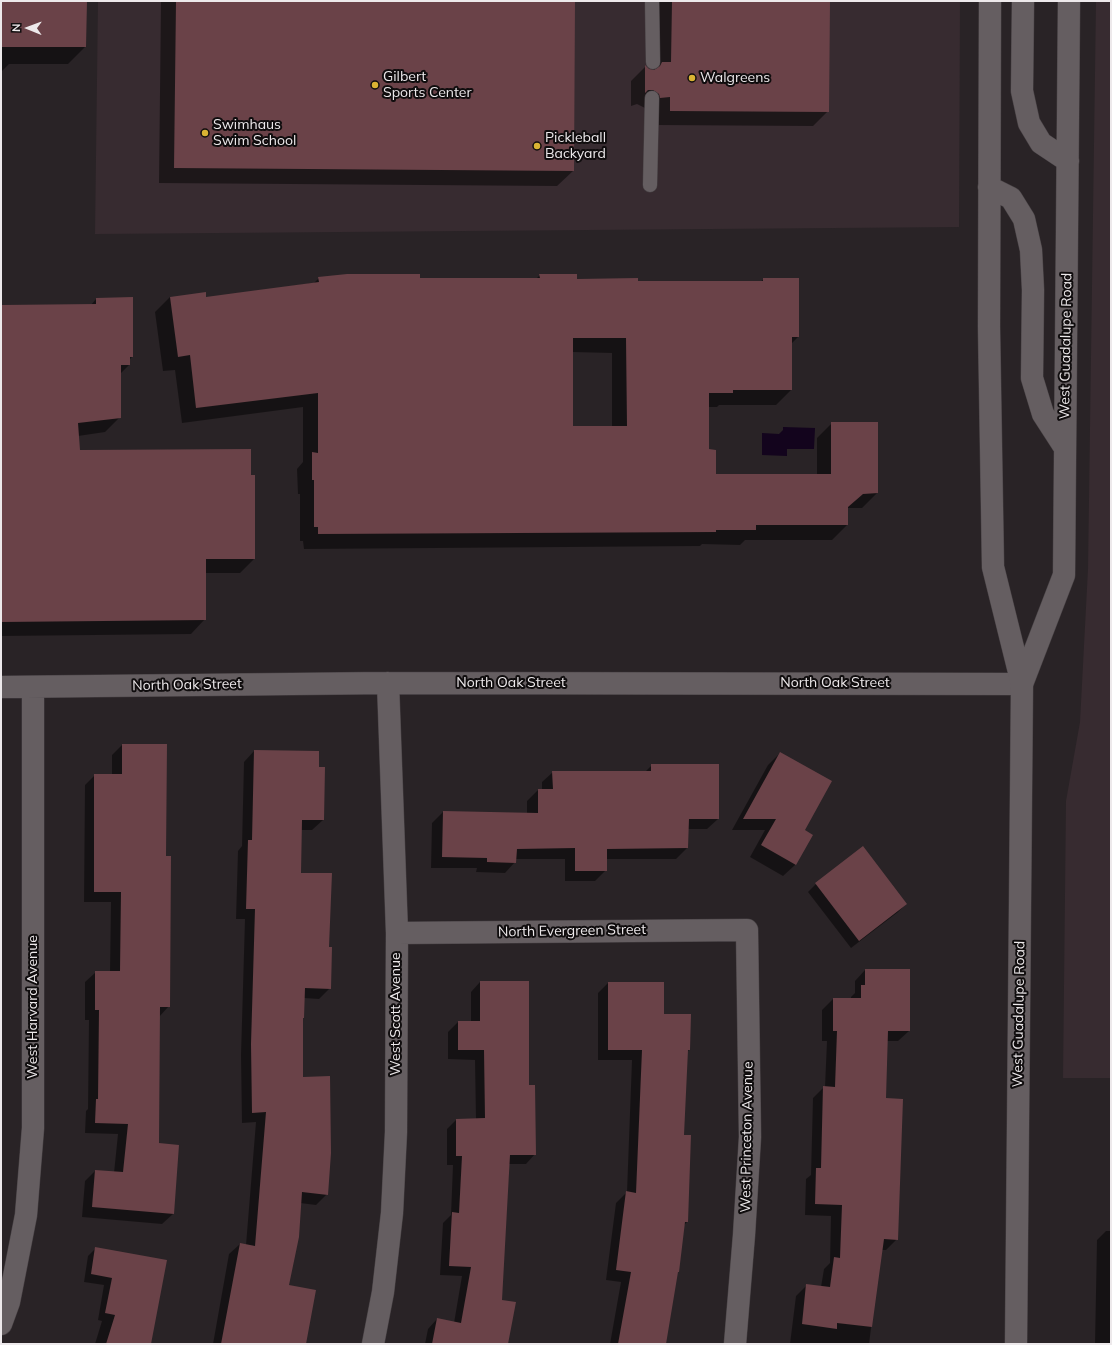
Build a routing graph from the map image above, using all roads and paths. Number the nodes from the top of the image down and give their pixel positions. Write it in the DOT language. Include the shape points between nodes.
graph roads {
  1 [pos="652,1"];
  2 [pos="990,1"];
  3 [pos="1023,1"];
  4 [pos="1069,1"];
  5 [pos="653,62"];
  6 [pos="652,98"];
  7 [pos="1068,161"];
  8 [pos="650,185"];
  9 [pos="989,187"];
  10 [pos="1065,448"];
  11 [pos="388,683"];
  12 [pos="1022,684"];
  13 [pos="1,687"];
  14 [pos="33,687"];
  15 [pos="747,930"];
  16 [pos="397,933"];
  17 [pos="1,1324"];
  18 [pos="373,1344"];
  19 [pos="735,1344"];
  20 [pos="1016,1344"];
  1 -- 5 [label="lane"];
  2 -- 9 [label="street, West Guadalupe Road"];
  3 -- 7 [label="street" via="1022,91 1029,123 1042,143"];
  4 -- 7 [label="street, West Guadalupe Road"];
  6 -- 8 [label="lane"];
  7 -- 10 [label="street, West Guadalupe Road"];
  9 -- 10 [label="street" via="1011,198 1024,219 1031,250 1032,378 1043,414"];
  9 -- 12 [label="street, West Guadalupe Road" via="993,567"];
  10 -- 12 [label="street, West Guadalupe Road" via="1064,575"];
  11 -- 12 [label="street, North Oak Street"];
  11 -- 14 [label="street, North Oak Street"];
  11 -- 16 [label="street, West Scott Avenue"];
  12 -- 20 [label="street, West Guadalupe Road"];
  13 -- 14 [label="street, North Oak Street"];
  14 -- 17 [label="street, West Harvard Avenue" via="33,1128 26,1215 9,1302"];
  15 -- 16 [label="street, North Evergreen Street"];
  15 -- 19 [label="street, West Princeton Avenue" via="750,1137"];
  16 -- 18 [label="street, West Scott Avenue" via="396,1132 392,1213 383,1292"];
}
